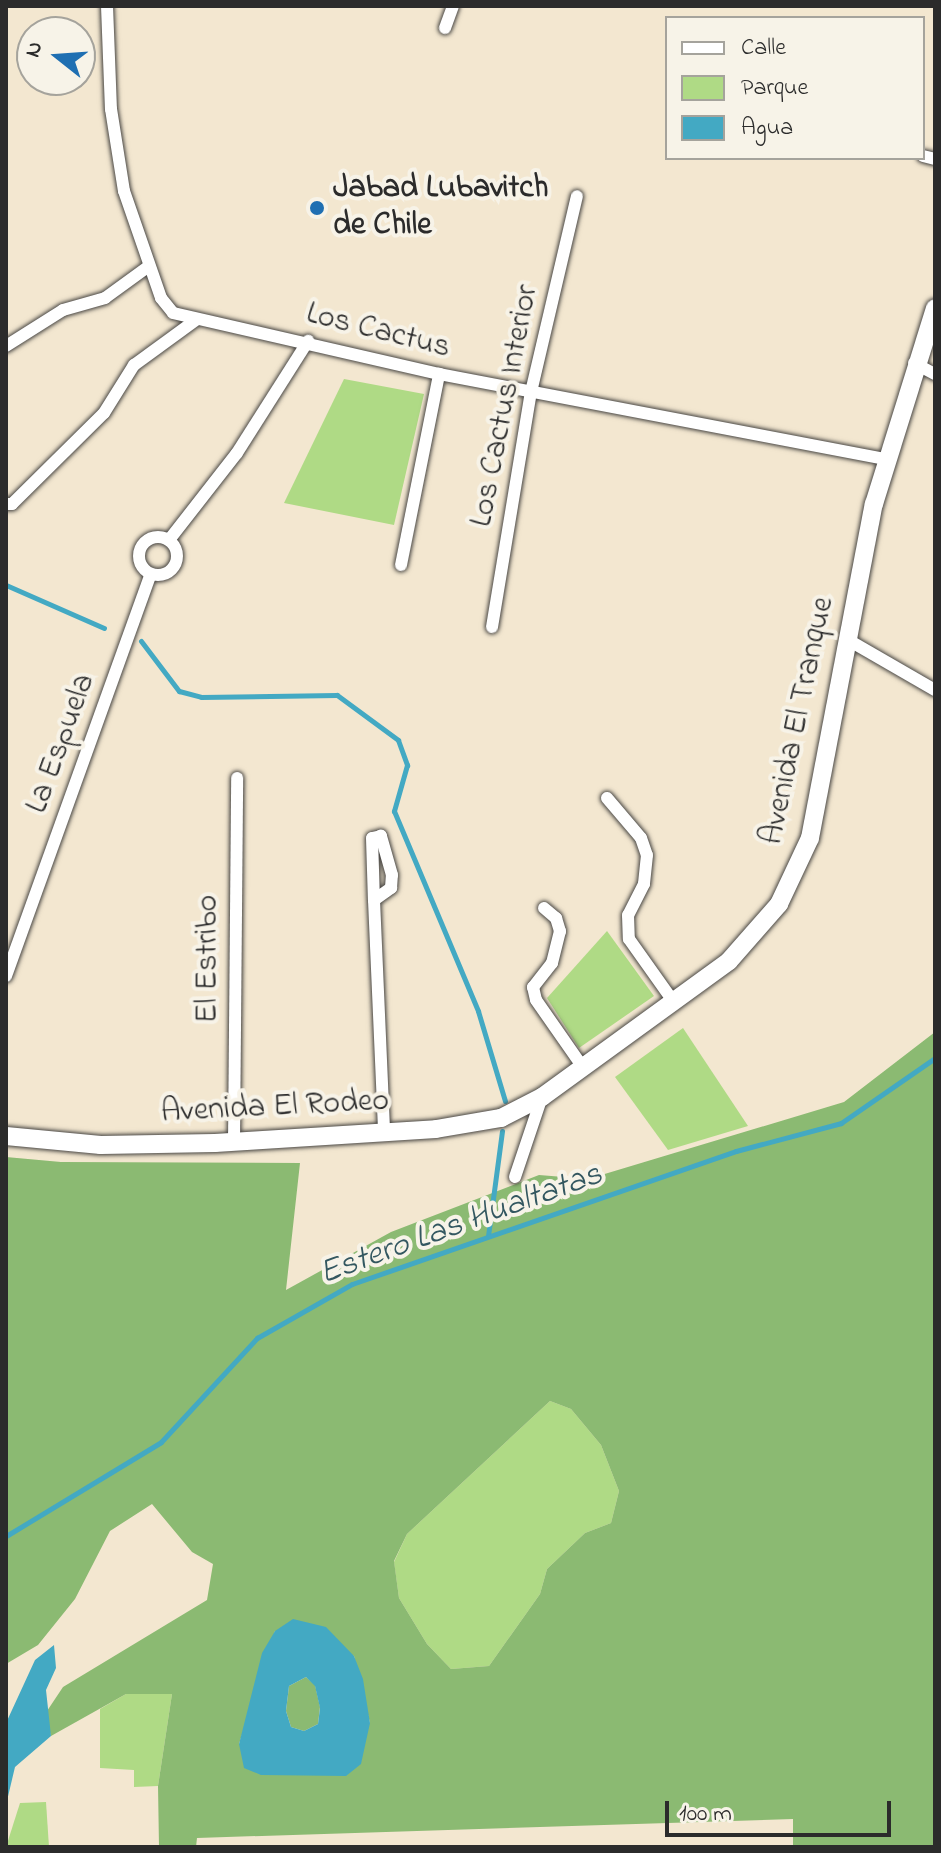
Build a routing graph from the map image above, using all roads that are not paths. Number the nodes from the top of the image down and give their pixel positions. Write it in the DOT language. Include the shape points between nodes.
graph roads {
  1 [pos="107,6"];
  2 [pos="453,6"];
  3 [pos="445,28"];
  4 [pos="577,196"];
  5 [pos="149,266"];
  6 [pos="935,308"];
  7 [pos="196,320"];
  8 [pos="308,341"];
  9 [pos="6,346"];
  10 [pos="914,363"];
  11 [pos="439,374"];
  12 [pos="935,374"];
  13 [pos="531,392"];
  14 [pos="885,459"];
  15 [pos="6,504"];
  16 [pos="169,540"];
  17 [pos="401,565"];
  18 [pos="151,574"];
  19 [pos="492,627"];
  20 [pos="850,641"];
  21 [pos="935,690"];
  22 [pos="237,778"];
  23 [pos="607,798"];
  24 [pos="374,900"];
  25 [pos="544,908"];
  26 [pos="6,976"];
  27 [pos="673,1001"];
  28 [pos="582,1066"];
  29 [pos="542,1097"];
  30 [pos="384,1133"];
  31 [pos="6,1136"];
  32 [pos="234,1142"];
  33 [pos="515,1177"];
  1 -- 5 [label="street, Los Cactus" via="119,164"];
  2 -- 3 [label="street"];
  4 -- 13 [label="street, Los Cactus Interior"];
  5 -- 7 [label="street, Los Cactus" via="168,309"];
  5 -- 9 [label="street" via="105,298 63,310"];
  6 -- 10 [label="street, Avenida El Tranque"];
  7 -- 8 [label="street, Los Cactus"];
  7 -- 15 [label="street" via="134,365 104,413 12,504"];
  8 -- 11 [label="street, Los Cactus"];
  8 -- 16 [label="street" via="237,453"];
  10 -- 12 [label="street"];
  10 -- 14 [label="street, Avenida El Tranque"];
  11 -- 13 [label="street, Los Cactus"];
  11 -- 17 [label="street"];
  13 -- 14 [label="street, Los Cactus"];
  13 -- 19 [label="street, Los Cactus Interior"];
  14 -- 20 [label="street, Avenida El Tranque"];
  16 -- 18 [label="street" via="177,554 174,567"];
  16 -- 18 [label="street" via="153,537 142,545 141,565"];
  18 -- 26 [label="street, La Espuela"];
  20 -- 21 [label="street"];
  20 -- 27 [label="street, Avenida El Tranque" via="814,822 790,886 736,955"];
  22 -- 32 [label="street, El Estribo"];
  23 -- 27 [label="street" via="641,838 647,855 644,884 628,915 629,939"];
  24 -- 30 [label="street"];
  25 -- 28 [label="street" via="556,918 560,931 552,963 533,987 536,1000"];
  27 -- 28 [label="street, Avenida El Tranque"];
  28 -- 29 [label="street, Avenida El Tranque"];
  29 -- 30 [label="street, Avenida El Rodeo" via="501,1118"];
  29 -- 33 [label="street"];
  30 -- 32 [label="street, Avenida El Rodeo"];
  31 -- 32 [label="street, Avenida El Rodeo" via="101,1145"];
}
